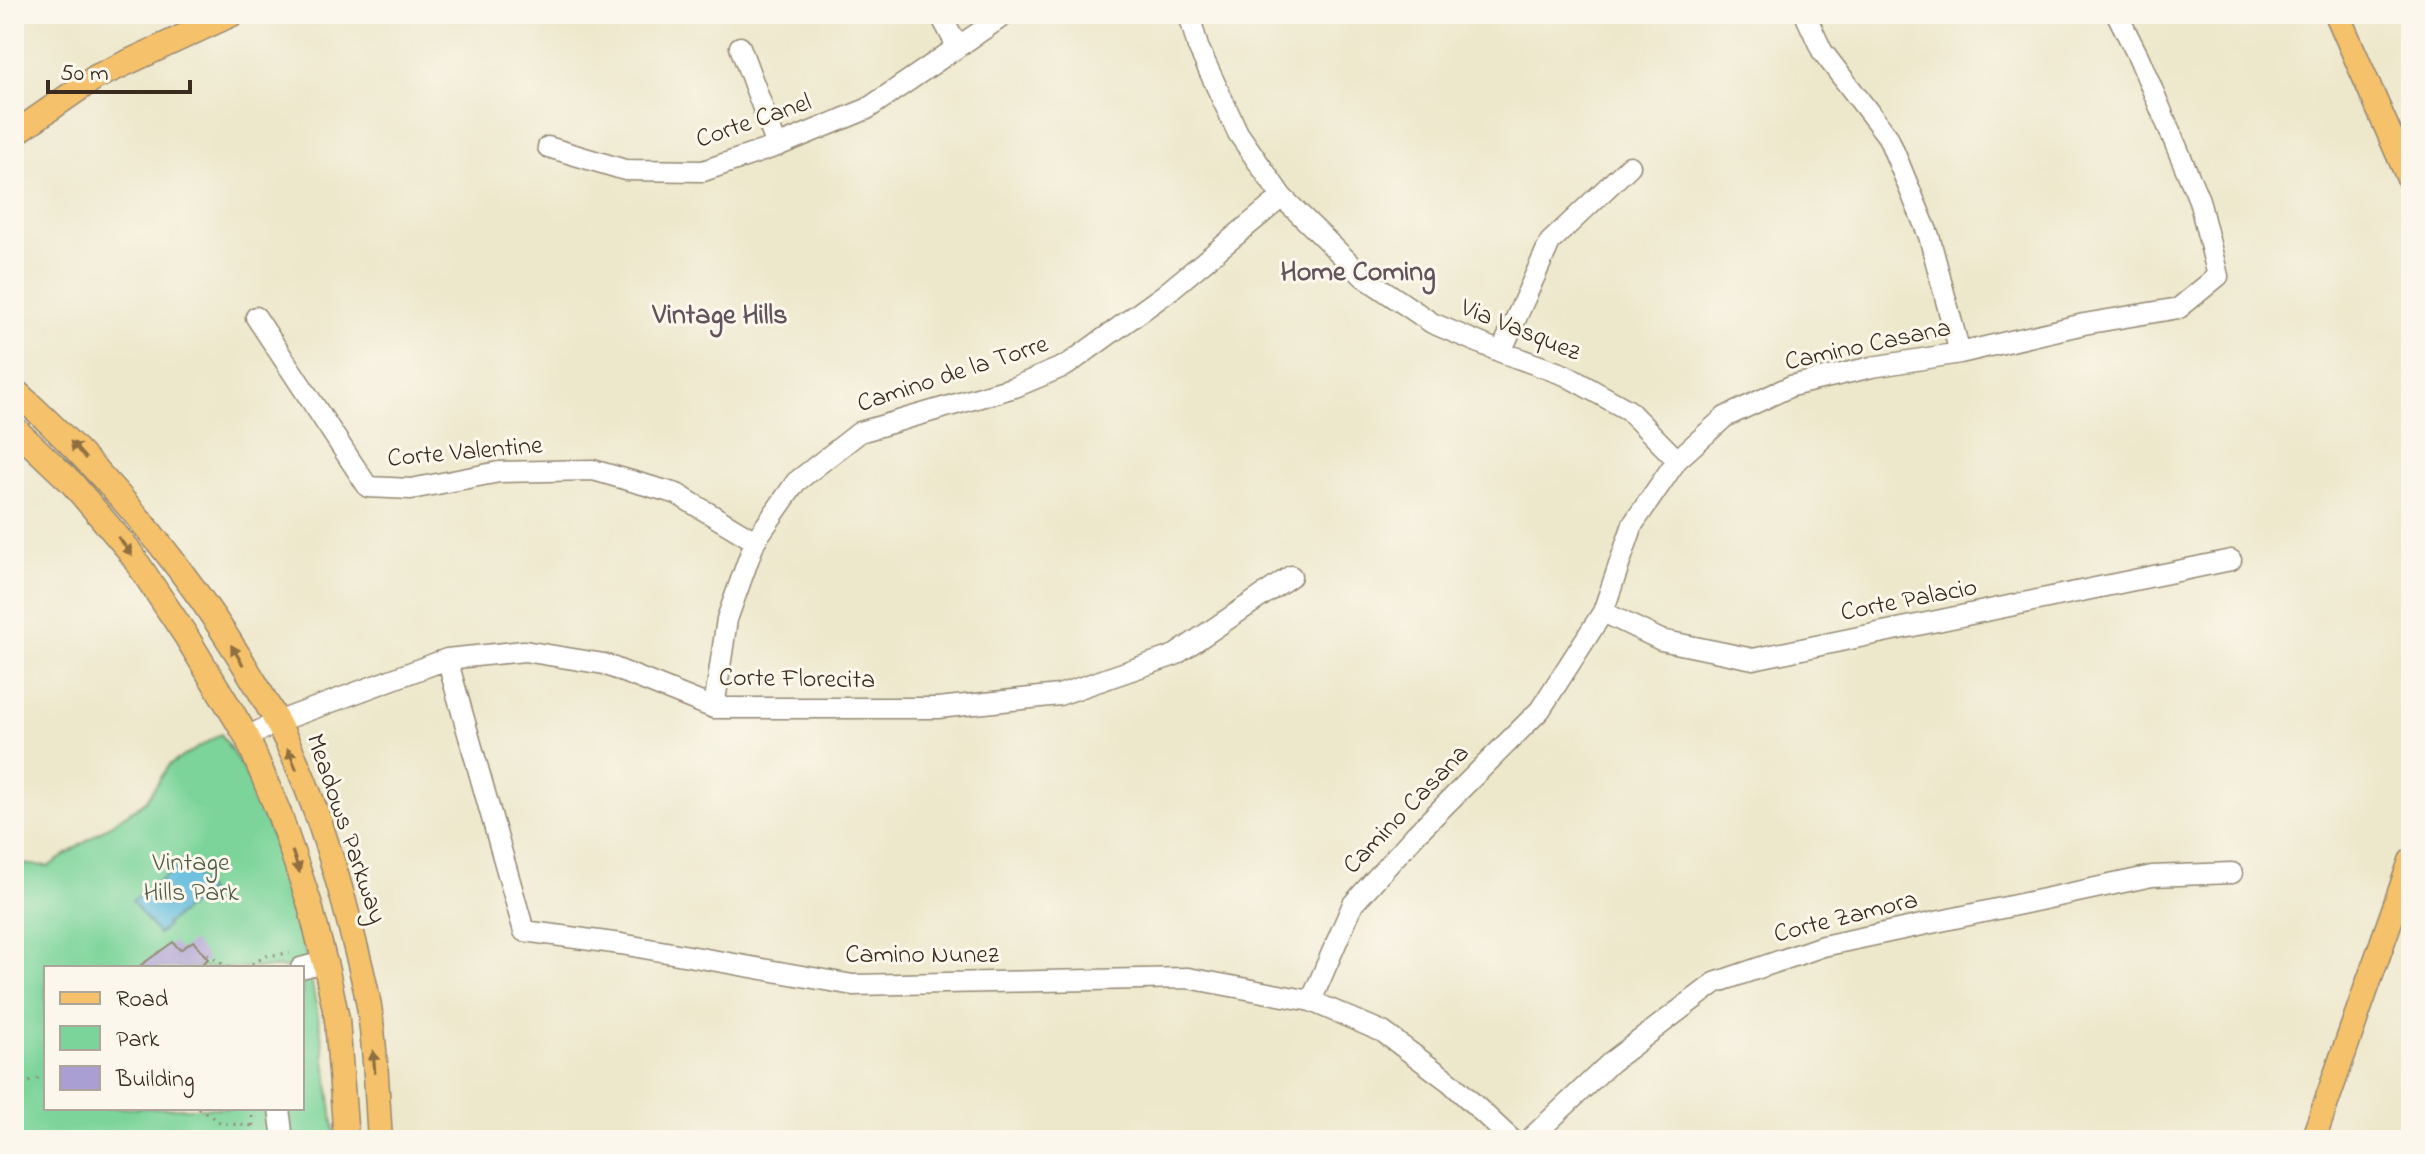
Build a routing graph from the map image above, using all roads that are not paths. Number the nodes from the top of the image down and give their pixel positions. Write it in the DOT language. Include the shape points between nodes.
graph roads {
  1 [pos="232,14"];
  2 [pos="940,14"];
  3 [pos="1006,14"];
  4 [pos="1189,14"];
  5 [pos="1805,14"];
  6 [pos="2117,14"];
  7 [pos="2337,14"];
  8 [pos="957,46"];
  9 [pos="740,47"];
  10 [pos="14,134"];
  11 [pos="777,146"];
  12 [pos="548,147"];
  13 [pos="1630,166"];
  14 [pos="2411,183"];
  15 [pos="1282,197"];
  16 [pos="256,317"];
  17 [pos="1501,352"];
  18 [pos="1960,353"];
  19 [pos="14,390"];
  20 [pos="14,428"];
  21 [pos="1677,460"];
  22 [pos="755,541"];
  23 [pos="2231,560"];
  24 [pos="1291,576"];
  25 [pos="1603,612"];
  26 [pos="447,659"];
  27 [pos="714,708"];
  28 [pos="277,722"];
  29 [pos="247,737"];
  30 [pos="2411,861"];
  31 [pos="2232,873"];
  32 [pos="312,965"];
  33 [pos="1311,1001"];
  34 [pos="279,1110"];
  35 [pos="283,1140"];
  36 [pos="346,1140"];
  37 [pos="380,1140"];
  38 [pos="1512,1140"];
  39 [pos="1529,1140"];
  40 [pos="2313,1140"];
  1 -- 10 [label="main road" via="96,77"];
  2 -- 8 [label="street"];
  3 -- 8 [label="street, Corte Canel"];
  4 -- 15 [label="street, Via Vasquez" via="1198,47 1238,133"];
  5 -- 18 [label="street" via="1822,51 1888,137 1929,236"];
  6 -- 18 [label="street, Camino Casana" via="2199,200 2218,276 2179,308"];
  7 -- 14 [label="main road"];
  8 -- 11 [label="street, Corte Canel" via="867,109"];
  9 -- 11 [label="street"];
  11 -- 12 [label="street, Corte Canel" via="703,171 625,170"];
  13 -- 17 [label="street" via="1550,242"];
  15 -- 17 [label="street, Via Vasquez" via="1364,277 1432,323"];
  15 -- 22 [label="street, Camino de la Torre" via="1165,294 1067,365 1015,387 860,432 796,482"];
  16 -- 22 [label="street, Corte Valentine" via="368,487 411,489 499,472 593,470 677,494"];
  17 -- 21 [label="street, Via Vasquez" via="1565,375 1628,410"];
  18 -- 21 [label="street, Camino Casana" via="1791,386 1725,417"];
  28 -- 19 [label="main road, Meadows Parkway, one-way" via="214,618 145,526 67,437"];
  20 -- 29 [label="main road, one-way" via="72,483 128,549"];
  21 -- 25 [label="street, Camino Casana" via="1633,524"];
  22 -- 27 [label="street, Camino de la Torre" via="727,619"];
  23 -- 25 [label="street, Corte Palacio" via="1753,659 1661,640"];
  24 -- 27 [label="street, Corte Florecita" via="1175,655 1059,695 938,708"];
  25 -- 33 [label="street, Camino Casana" via="1540,710 1353,904"];
  26 -- 27 [label="street, Corte Florecita" via="524,651 604,664"];
  26 -- 28 [label="street, Corte Florecita"];
  26 -- 33 [label="street, Camino Nunez" via="524,931 853,985 1188,978"];
  28 -- 29 [label="street, Corte Florecita"];
  37 -- 28 [label="main road, Meadows Parkway, one-way" via="370,1014 360,963 312,804"];
  29 -- 32 [label="main road, one-way" via="309,902"];
  30 -- 40 [label="main road"];
  31 -- 39 [label="street, Corte Zamora" via="2152,876 1823,946 1715,983 1611,1062"];
  32 -- 36 [label="main road" via="337,1019"];
  33 -- 38 [label="street, Camino Nunez" via="1383,1032 1450,1082"];
  34 -- 35 [label="street"];
}
